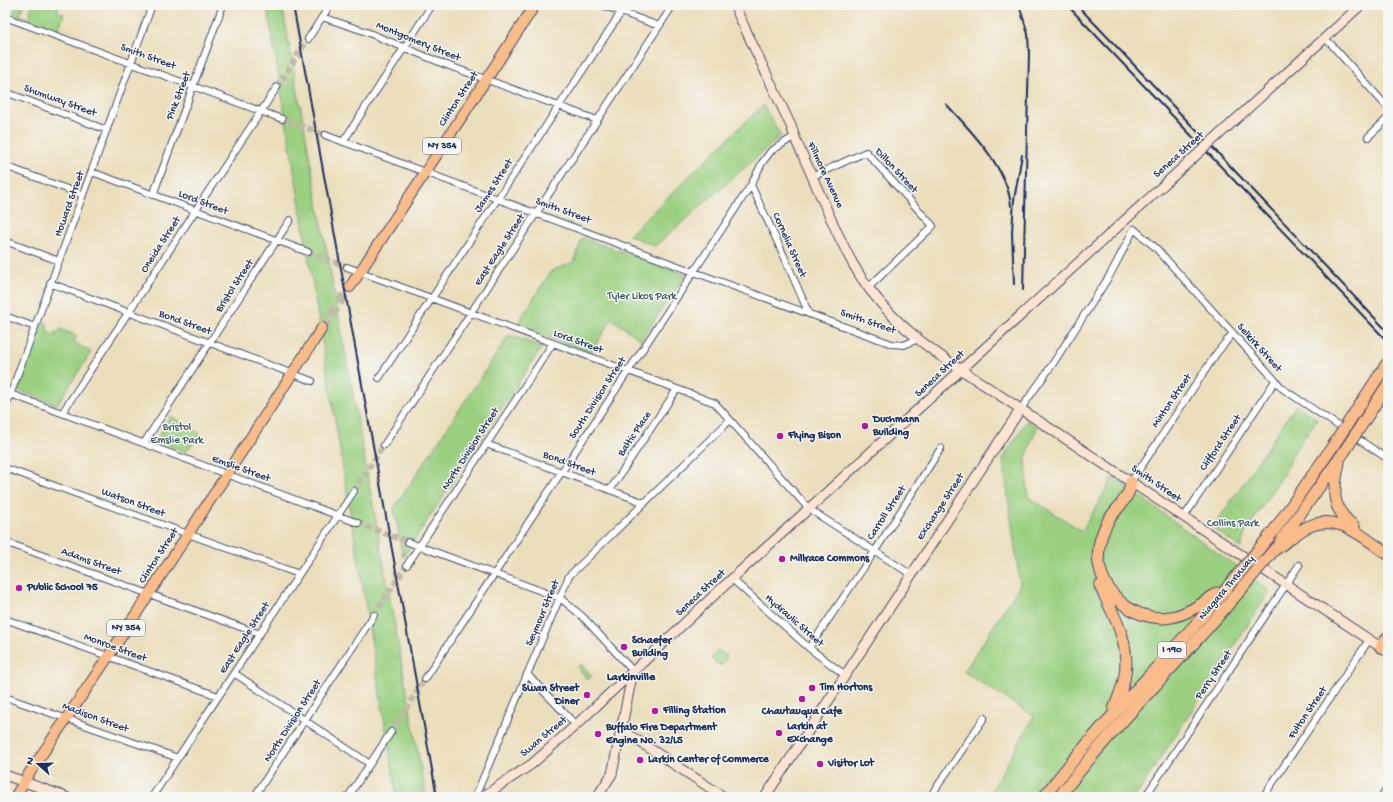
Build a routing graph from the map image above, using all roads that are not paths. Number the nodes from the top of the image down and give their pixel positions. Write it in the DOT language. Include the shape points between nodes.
graph roads {
  1 [pos="152,5"];
  2 [pos="223,5"];
  3 [pos="330,5"];
  4 [pos="432,5"];
  5 [pos="535,5"];
  6 [pos="602,5"];
  7 [pos="626,5"];
  8 [pos="673,5"];
  9 [pos="734,5"];
  10 [pos="1361,5"];
  11 [pos="621,12"];
  12 [pos="5,17"];
  13 [pos="322,17"];
  14 [pos="659,26"];
  15 [pos="1324,38"];
  16 [pos="308,39"];
  17 [pos="404,48"];
  18 [pos="131,63"];
  19 [pos="486,79"];
  20 [pos="193,86"];
  21 [pos="277,87"];
  22 [pos="5,92"];
  23 [pos="559,106"];
  24 [pos="1388,108"];
  25 [pos="261,112"];
  26 [pos="1388,118"];
  27 [pos="282,119"];
  28 [pos="597,120"];
  29 [pos="107,130"];
  30 [pos="325,136"];
  31 [pos="795,136"];
  32 [pos="1368,137"];
  33 [pos="342,142"];
  34 [pos="5,166"];
  35 [pos="92,172"];
  36 [pos="425,173"];
  37 [pos="813,176"];
  38 [pos="751,186"];
  39 [pos="84,195"];
  40 [pos="153,195"];
  41 [pos="497,200"];
  42 [pos="196,210"];
  43 [pos="536,214"];
  44 [pos="290,220"];
  45 [pos="1134,229"];
  46 [pos="5,241"];
  47 [pos="276,241"];
  48 [pos="308,252"];
  49 [pos="59,261"];
  50 [pos="347,267"];
  51 [pos="360,272"];
  52 [pos="694,272"];
  53 [pos="50,283"];
  54 [pos="350,287"];
  55 [pos="869,287"];
  56 [pos="432,299"];
  57 [pos="128,312"];
  58 [pos="471,313"];
  59 [pos="809,314"];
  60 [pos="5,316"];
  61 [pos="35,327"];
  62 [pos="322,328"];
  63 [pos="1232,334"];
  64 [pos="918,340"];
  65 [pos="210,343"];
  66 [pos="553,343"];
  67 [pos="1388,362"];
  68 [pos="628,370"];
  69 [pos="961,370"];
  70 [pos="293,373"];
  71 [pos="379,378"];
  72 [pos="1275,380"];
  73 [pos="312,381"];
  74 [pos="1388,384"];
  75 [pos="677,389"];
  76 [pos="8,393"];
  77 [pos="5,409"];
  78 [pos="1020,410"];
  79 [pos="62,413"];
  80 [pos="730,420"];
  81 [pos="144,443"];
  82 [pos="486,444"];
  83 [pos="384,445"];
  84 [pos="941,448"];
  85 [pos="1342,455"];
  86 [pos="1388,459"];
  87 [pos="5,468"];
  88 [pos="562,472"];
  89 [pos="227,474"];
  90 [pos="1131,482"];
  91 [pos="610,490"];
  92 [pos="354,491"];
  93 [pos="645,503"];
  94 [pos="809,509"];
  95 [pos="338,515"];
  96 [pos="1184,517"];
  97 [pos="358,523"];
  98 [pos="188,533"];
  99 [pos="5,542"];
  100 [pos="408,542"];
  101 [pos="1282,542"];
  102 [pos="420,546"];
  103 [pos="1388,548"];
  104 [pos="875,551"];
  105 [pos="1388,554"];
  106 [pos="1299,565"];
  107 [pos="407,566"];
  108 [pos="299,574"];
  109 [pos="494,574"];
  110 [pos="912,575"];
  111 [pos="732,579"];
  112 [pos="1232,581"];
  113 [pos="1286,585"];
  114 [pos="149,594"];
  115 [pos="560,598"];
  116 [pos="374,615"];
  117 [pos="5,619"];
  118 [pos="260,634"];
  119 [pos="1388,637"];
  120 [pos="1369,640"];
  121 [pos="809,648"];
  122 [pos="1386,650"];
  123 [pos="108,656"];
  124 [pos="633,671"];
  125 [pos="234,673"];
  126 [pos="527,674"];
  127 [pos="845,675"];
  128 [pos="425,679"];
  129 [pos="218,696"];
  130 [pos="5,697"];
  131 [pos="1112,715"];
  132 [pos="66,718"];
  133 [pos="984,718"];
  134 [pos="305,720"];
  135 [pos="576,725"];
  136 [pos="620,729"];
  137 [pos="391,732"];
  138 [pos="178,758"];
  139 [pos="370,764"];
  140 [pos="5,775"];
  141 [pos="24,782"];
  142 [pos="1388,790"];
  143 [pos="15,797"];
  144 [pos="66,797"];
  145 [pos="152,797"];
  146 [pos="254,797"];
  147 [pos="348,797"];
  148 [pos="475,797"];
  149 [pos="482,797"];
  150 [pos="597,797"];
  151 [pos="724,797"];
  152 [pos="765,797"];
  153 [pos="930,797"];
  154 [pos="1044,797"];
  155 [pos="1059,797"];
  156 [pos="1145,797"];
  157 [pos="1263,797"];
  158 [pos="1383,797"];
  1 -- 18 [label="street, Howard Street"];
  2 -- 20 [label="street, Pink Street"];
  3 -- 13 [label="street"];
  4 -- 17 [label="street"];
  5 -- 19 [label="main road, Clinton Street / NY 354"];
  6 -- 11 [label="street"];
  7 -- 11 [label="street, James Street"];
  8 -- 14 [label="street, East Eagle Street"];
  9 -- 31 [label="street, Fillmore Avenue"];
  10 -- 15 [label="street, Seneca Street"];
  11 -- 14 [label="street"];
  11 -- 23 [label="street, James Street"];
  12 -- 18 [label="street, Smith Street"];
  13 -- 16 [label="street"];
  13 -- 17 [label="street, Montgomery Street"];
  14 -- 28 [label="street, East Eagle Street"];
  15 -- 24 [label="street"];
  15 -- 69 [label="street, Seneca Street, bridge"];
  17 -- 19 [label="street, Montgomery Street"];
  17 -- 33 [label="street"];
  18 -- 20 [label="street, Smith Street"];
  18 -- 29 [label="street, Howard Street"];
  19 -- 23 [label="street, Montgomery Street"];
  19 -- 36 [label="main road, Clinton Street / NY 354"];
  20 -- 25 [label="street, Smith Street"];
  20 -- 40 [label="street, Pink Street"];
  21 -- 25 [label="street, Oneida Street"];
  22 -- 29 [label="street, Shumway Street"];
  23 -- 28 [label="street, Montgomery Street"];
  23 -- 41 [label="street, James Street"];
  25 -- 27 [label="street, Smith Street"];
  25 -- 42 [label="street, Oneida Street"];
  26 -- 32 [label="street"];
  28 -- 43 [label="street, East Eagle Street"];
  29 -- 35 [label="street, Howard Street"];
  30 -- 33 [label="street, Smith Street"];
  31 -- 37 [label="street, Fillmore Avenue"];
  31 -- 38 [label="street, South Division Street" via="771,151"];
  33 -- 36 [label="street, Smith Street"];
  34 -- 39 [label="street"];
  35 -- 39 [label="street, Howard Street"];
  35 -- 40 [label="street, Lord Street"];
  36 -- 41 [label="street, Smith Street"];
  36 -- 51 [label="main road, Clinton Street / NY 354"];
  37 -- 55 [label="street, Fillmore Avenue" via="854,266"];
  37 -- 55 [label="street, Dillon Street" via="866,152 933,226"];
  38 -- 52 [label="street, South Division Street"];
  38 -- 59 [label="street, Cornelia Street"];
  39 -- 49 [label="street, Howard Street"];
  40 -- 42 [label="street, Lord Street"];
  41 -- 43 [label="street, Smith Street"];
  41 -- 56 [label="street, James Street"];
  42 -- 47 [label="street, Lord Street"];
  42 -- 57 [label="street, Oneida Street"];
  43 -- 52 [label="street, Smith Street"];
  43 -- 58 [label="street, East Eagle Street"];
  44 -- 47 [label="street, Bristol Street"];
  45 -- 63 [label="street, Selkirk Street" via="1156,248"];
  45 -- 78 [label="street, Exchange Street" via="1110,275"];
  46 -- 49 [label="street"];
  47 -- 48 [label="street, Lord Street"];
  47 -- 65 [label="street, Bristol Street"];
  49 -- 53 [label="street, Howard Street"];
  50 -- 51 [label="street, Lord Street"];
  51 -- 54 [label="main road, Clinton Street / NY 354"];
  51 -- 56 [label="street, Lord Street"];
  52 -- 59 [label="street, Smith Street"];
  52 -- 68 [label="street, South Division Street"];
  53 -- 57 [label="street, Bond Street"];
  53 -- 61 [label="street, Howard Street"];
  55 -- 64 [label="street, Fillmore Avenue"];
  56 -- 58 [label="street, Lord Street"];
  56 -- 71 [label="street, James Street"];
  57 -- 65 [label="street, Bond Street"];
  57 -- 79 [label="street, Oneida Street"];
  58 -- 66 [label="street, Lord Street"];
  58 -- 83 [label="street, East Eagle Street"];
  59 -- 64 [label="street, Smith Street" via="899,345"];
  60 -- 61 [label="street"];
  61 -- 76 [label="street, Howard Street"];
  62 -- 70 [label="main road, Clinton Street / NY 354"];
  63 -- 72 [label="street, Selkirk Street"];
  63 -- 90 [label="street, Minton Street"];
  64 -- 69 [label="street, Smith Street"];
  65 -- 70 [label="street, Bond Street"];
  65 -- 81 [label="street, Bristol Street"];
  66 -- 68 [label="street, Lord Street"];
  66 -- 82 [label="street, North Division Street"];
  67 -- 112 [label="highway, Niagara Thruway / I 190, bridge" via="1273,532"];
  68 -- 75 [label="street, Lord Street"];
  68 -- 88 [label="street, South Division Street"];
  69 -- 78 [label="street, Smith Street"];
  69 -- 94 [label="street, Seneca Street"];
  70 -- 73 [label="street, Bond Street"];
  70 -- 89 [label="main road, Clinton Street / NY 354"];
  72 -- 86 [label="street, Selkirk Street" via="1283,389"];
  72 -- 96 [label="street, Clifford Street"];
  74 -- 85 [label="highway, bridge"];
  75 -- 80 [label="street, Lord Street" via="715,403"];
  75 -- 91 [label="street, Baltic Place"];
  76 -- 77 [label="street, Howard Street"];
  76 -- 79 [label="street, Emslie Street"];
  78 -- 90 [label="street, Smith Street"];
  78 -- 110 [label="street, Exchange Street"];
  79 -- 81 [label="street, Emslie Street"];
  80 -- 93 [label="street, Seymour Street"];
  80 -- 94 [label="street, Lord Street"];
  81 -- 89 [label="street, Emslie Street"];
  82 -- 88 [label="street, Bond Street"];
  82 -- 102 [label="street, North Division Street"];
  84 -- 104 [label="street, Carroll Street"];
  85 -- 101 [label="highway"];
  85 -- 103 [label="highway" via="1334,492 1340,513"];
  87 -- 98 [label="street, Watson Street"];
  88 -- 91 [label="street, Bond Street"];
  88 -- 109 [label="street, South Division Street"];
  89 -- 95 [label="street, Emslie Street"];
  89 -- 98 [label="main road, Clinton Street / NY 354"];
  90 -- 96 [label="street, Smith Street"];
  90 -- 112 [label="highway" via="1129,491 1108,521 1099,548 1102,574 1119,601 1141,614 1172,617 1197,607"];
  90 -- 131 [label="highway" via="1101,521 1093,545 1093,562 1100,585 1126,647 1125,674"];
  91 -- 93 [label="street, Bond Street"];
  92 -- 95 [label="street, East Eagle Street"];
  93 -- 115 [label="street, Seymour Street" via="569,576"];
  94 -- 104 [label="street, Lord Street"];
  94 -- 111 [label="street, Seneca Street"];
  95 -- 97 [label="street, Emslie Street"];
  95 -- 108 [label="street, East Eagle Street"];
  96 -- 113 [label="street, Smith Street"];
  98 -- 108 [label="street, Watson Street"];
  98 -- 114 [label="main road, Clinton Street / NY 354"];
  99 -- 114 [label="street, Adams Street"];
  100 -- 102 [label="street"];
  101 -- 105 [label="highway, Niagara Thruway" via="1310,526 1333,522 1345,526"];
  101 -- 155 [label="highway, Niagara Thruway / I 190, bridge" via="1208,630 1116,728"];
  102 -- 107 [label="street, North Division Street"];
  102 -- 109 [label="street"];
  104 -- 110 [label="street, Lord Street"];
  104 -- 121 [label="street, Carroll Street"];
  106 -- 113 [label="street, Perry Street"];
  108 -- 118 [label="street, East Eagle Street"];
  109 -- 115 [label="street"];
  109 -- 128 [label="street, South Division Street"];
  110 -- 127 [label="street, Exchange Street"];
  111 -- 121 [label="street, Hydraulic Street"];
  111 -- 124 [label="street, Seneca Street"];
  112 -- 131 [label="highway, Niagara Thruway / I 190" via="1200,620"];
  113 -- 120 [label="street, Smith Street"];
  113 -- 156 [label="street, Perry Street"];
  114 -- 118 [label="street, Adams Street"];
  114 -- 123 [label="main road, Clinton Street / NY 354"];
  115 -- 124 [label="street" via="582,616"];
  115 -- 126 [label="street, Seymour Street"];
  116 -- 134 [label="street, North Division Street"];
  117 -- 123 [label="street, Monroe Street"];
  118 -- 125 [label="street, East Eagle Street"];
  119 -- 122 [label="highway"];
  120 -- 122 [label="street, Smith Street"];
  120 -- 157 [label="street, Fulton Street"];
  121 -- 127 [label="street, Hydraulic Street"];
  123 -- 129 [label="street, Monroe Street"];
  123 -- 132 [label="main road, Clinton Street / NY 354"];
  124 -- 135 [label="street, Swan Street"];
  124 -- 136 [label="street"];
  125 -- 129 [label="street, East Eagle Street"];
  125 -- 134 [label="street"];
  126 -- 135 [label="street"];
  126 -- 148 [label="street, Seymour Street"];
  127 -- 152 [label="street, Exchange Street"];
  129 -- 138 [label="street, East Eagle Street"];
  130 -- 132 [label="street, Madison Street"];
  131 -- 154 [label="highway, Niagara Thruway / I 190"];
  132 -- 138 [label="street, Madison Street"];
  132 -- 141 [label="main road, Clinton Street / NY 354"];
  133 -- 153 [label="street"];
  134 -- 139 [label="street"];
  134 -- 146 [label="street, North Division Street"];
  135 -- 149 [label="street, Swan Street" via="532,764"];
  136 -- 150 [label="street" via="612,774"];
  136 -- 151 [label="street"];
  137 -- 139 [label="street"];
  138 -- 145 [label="street, East Eagle Street"];
  139 -- 147 [label="street"];
  140 -- 141 [label="street"];
  141 -- 143 [label="main road, Clinton Street / NY 354"];
  141 -- 144 [label="street"];
  142 -- 158 [label="street"];
}
